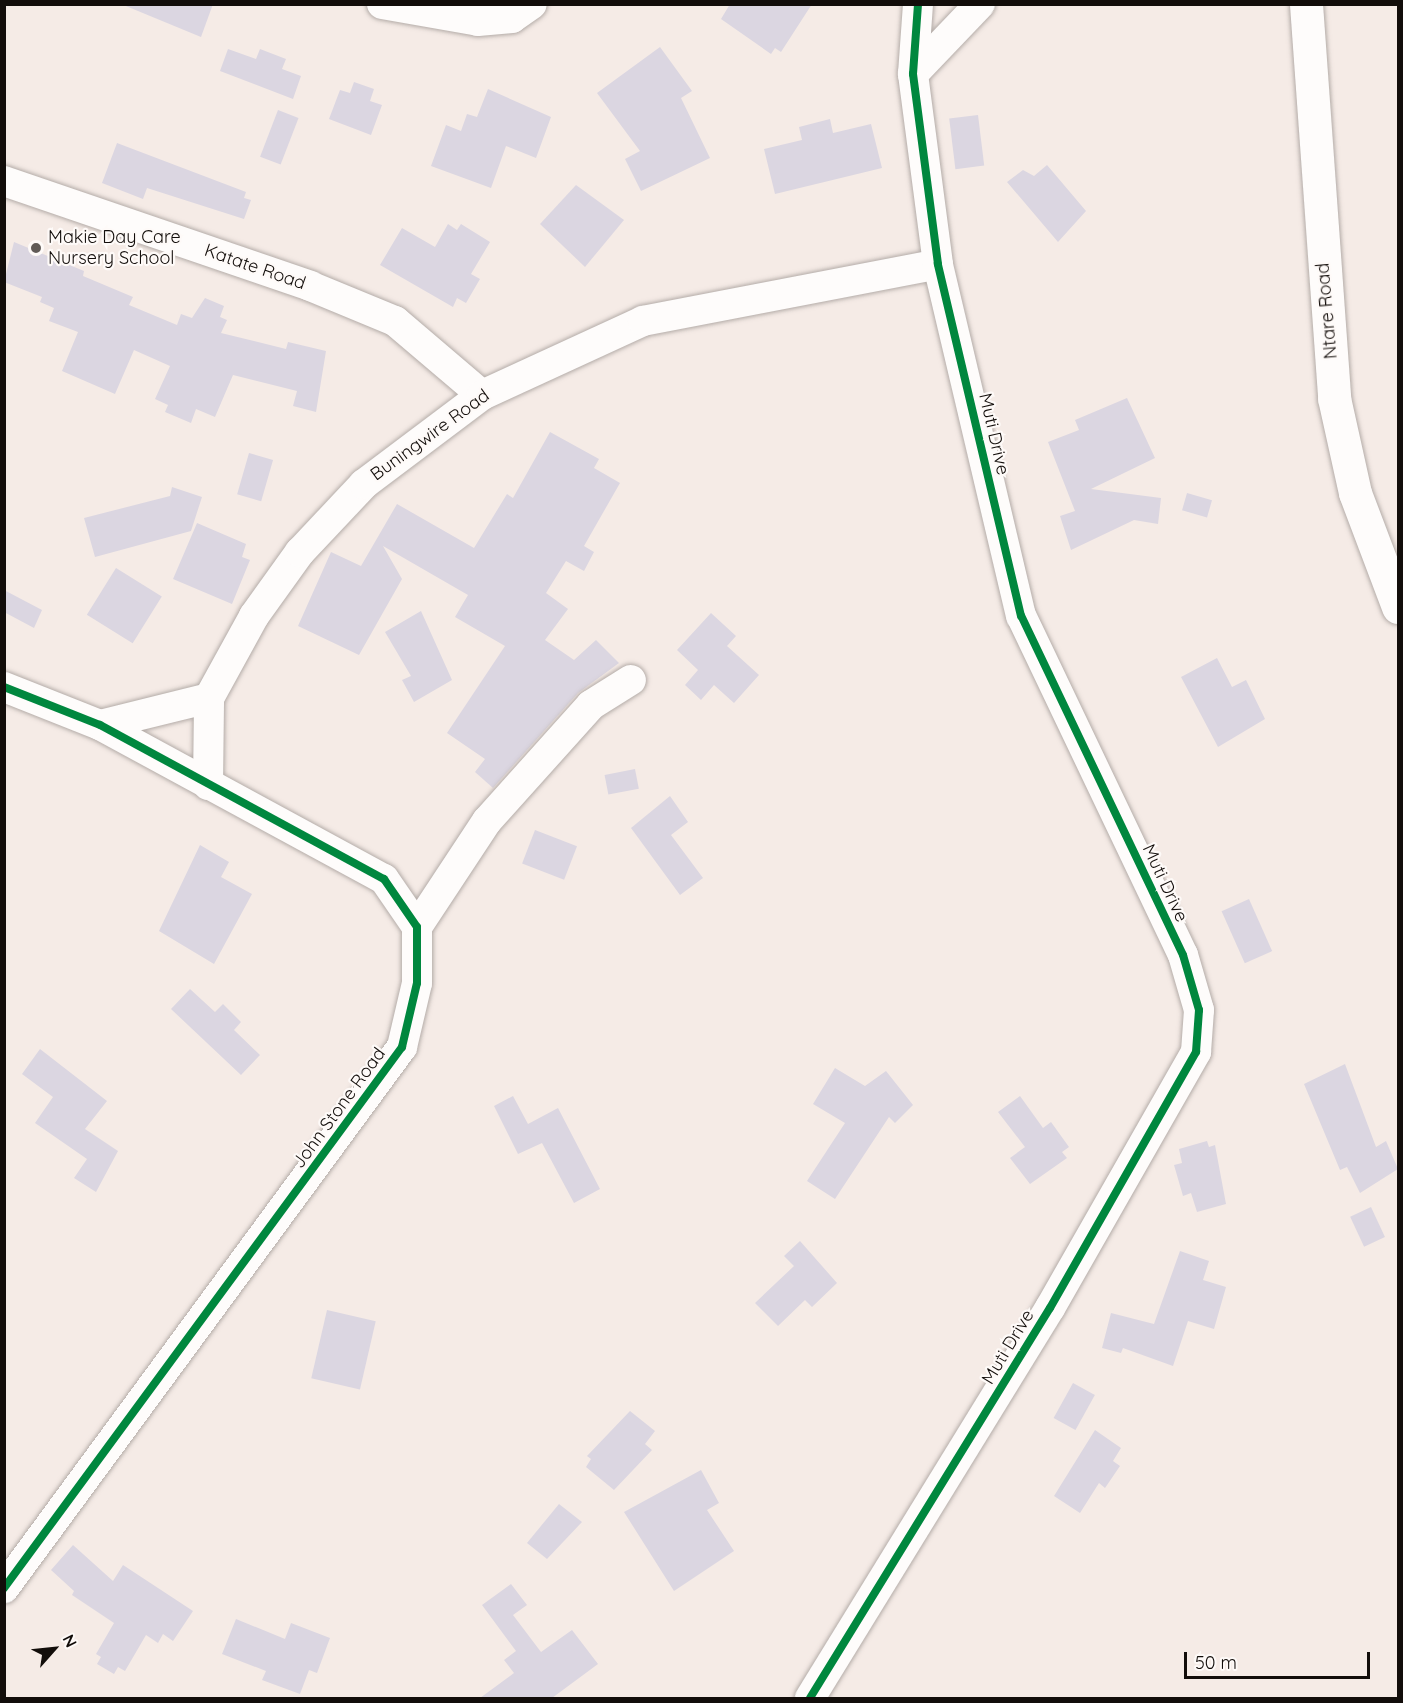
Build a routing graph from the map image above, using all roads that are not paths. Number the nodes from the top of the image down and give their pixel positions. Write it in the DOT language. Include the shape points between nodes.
graph roads {
  1 [pos="382,4"];
  2 [pos="532,4"];
  3 [pos="918,4"];
  4 [pos="980,4"];
  5 [pos="1306,4"];
  6 [pos="913,74"];
  7 [pos="4,181"];
  8 [pos="938,264"];
  9 [pos="482,395"];
  10 [pos="1395,593"];
  11 [pos="631,680"];
  12 [pos="4,687"];
  13 [pos="209,698"];
  14 [pos="100,725"];
  15 [pos="208,785"];
  16 [pos="417,927"];
  17 [pos="4,1588"];
  18 [pos="810,1698"];
  1 -- 2 [label="street" via="478,21 512,18"];
  3 -- 6 [label="street, Muti Drive"];
  4 -- 6 [label="street"];
  5 -- 10 [label="main road, Ntare Road" via="1334,398 1355,494"];
  6 -- 8 [label="street, Muti Drive"];
  7 -- 9 [label="street, Katate Road" via="310,285 395,321"];
  8 -- 9 [label="street, Buningwire Road" via="643,321"];
  8 -- 18 [label="street, Muti Drive" via="1021,616 1183,955 1199,1010 1196,1052 1050,1308"];
  9 -- 13 [label="street, Buningwire Road" via="364,484 300,552 254,616"];
  11 -- 16 [label="street" via="591,705 502,803"];
  12 -- 14 [label="street"];
  13 -- 14 [label="street"];
  13 -- 15 [label="street, Buningwire Road"];
  14 -- 15 [label="street"];
  15 -- 16 [label="street" via="384,879"];
  16 -- 17 [label="street, John Stone Road" via="417,983 402,1047"];
}
